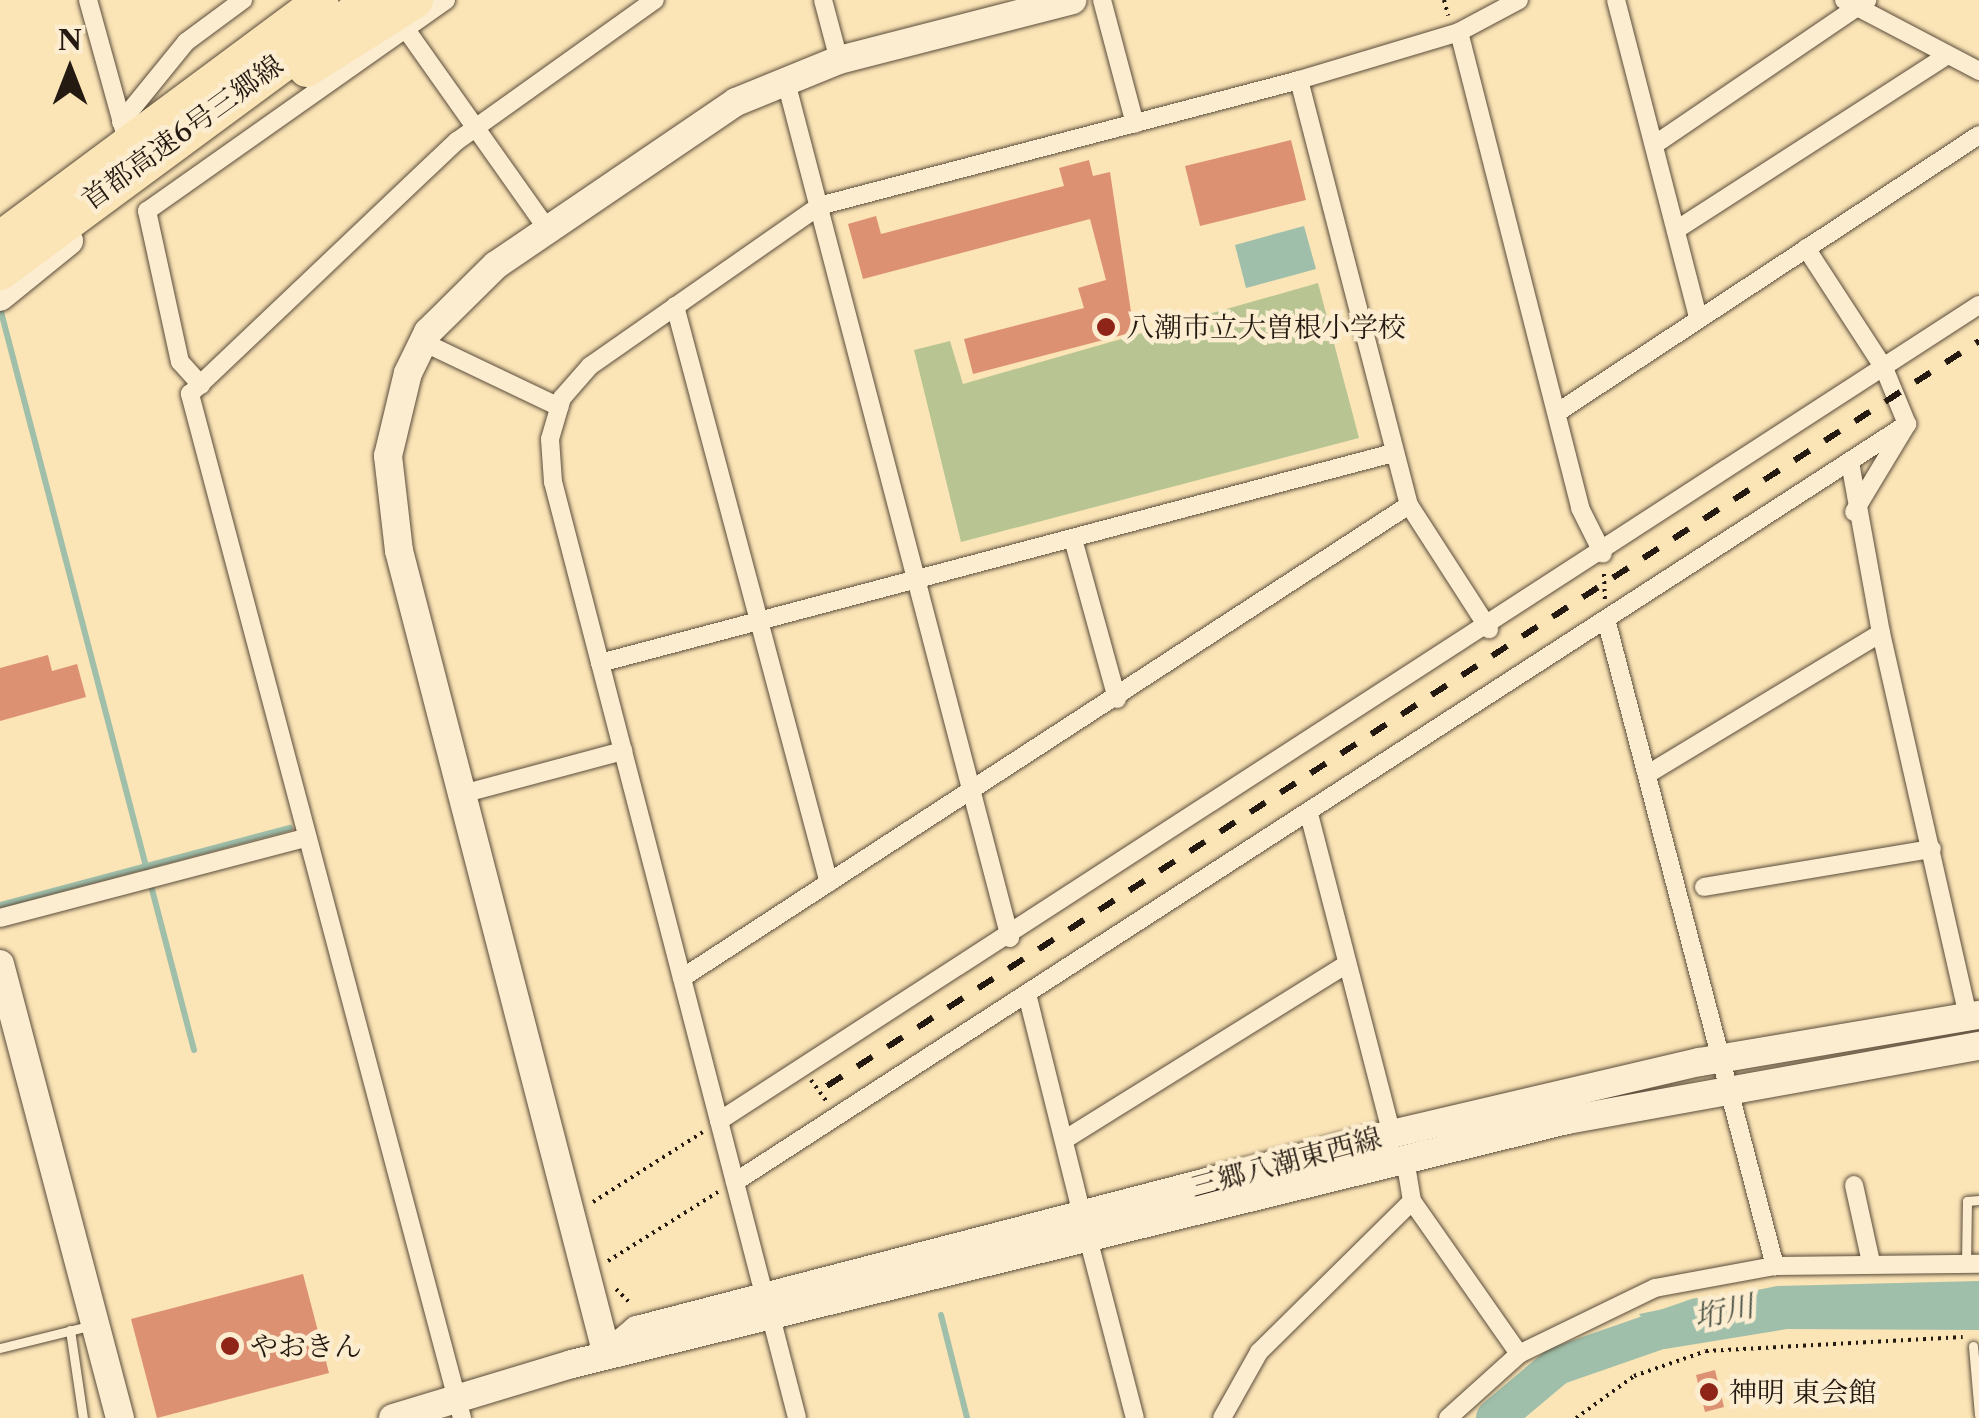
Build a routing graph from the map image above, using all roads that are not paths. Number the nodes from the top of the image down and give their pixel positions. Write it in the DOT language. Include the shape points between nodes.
graph roads {
  1 [pos="88,0"];
  2 [pos="320,0"];
  3 [pos="446,0"];
  4 [pos="655,0"];
  5 [pos="823,0"];
  6 [pos="1072,0"];
  7 [pos="1102,0"];
  8 [pos="1519,0"];
  9 [pos="1616,0"];
  10 [pos="1844,0"];
  11 [pos="275,1"];
  12 [pos="1864,6"];
  13 [pos="391,10"];
  14 [pos="1459,32"];
  15 [pos="1944,57"];
  16 [pos="839,60"];
  17 [pos="1979,70"];
  18 [pos="786,78"];
  19 [pos="1299,80"];
  20 [pos="164,102"];
  21 [pos="240,109"];
  22 [pos="1135,124"];
  23 [pos="475,126"];
  24 [pos="123,127"];
  25 [pos="1979,136"];
  26 [pos="1654,146"];
  27 [pos="819,206"];
  28 [pos="548,230"];
  29 [pos="1676,230"];
  30 [pos="0,235"];
  31 [pos="1806,248"];
  32 [pos="0,272"];
  33 [pos="0,297"];
  34 [pos="1979,305"];
  35 [pos="675,306"];
  36 [pos="1698,318"];
  37 [pos="423,342"];
  38 [pos="1884,368"];
  39 [pos="201,384"];
  40 [pos="559,408"];
  41 [pos="1558,412"];
  42 [pos="1907,424"];
  43 [pos="1394,453"];
  44 [pos="1850,462"];
  45 [pos="1409,505"];
  46 [pos="1854,512"];
  47 [pos="1073,539"];
  48 [pos="1602,554"];
  49 [pos="916,580"];
  50 [pos="758,622"];
  51 [pos="1607,623"];
  52 [pos="1489,630"];
  53 [pos="1881,632"];
  54 [pos="600,663"];
  55 [pos="1117,699"];
  56 [pos="623,751"];
  57 [pos="1648,774"];
  58 [pos="970,791"];
  59 [pos="462,794"];
  60 [pos="1309,814"];
  61 [pos="306,838"];
  62 [pos="1932,849"];
  63 [pos="829,883"];
  64 [pos="1704,887"];
  65 [pos="0,918"];
  66 [pos="1010,938"];
  67 [pos="0,964"];
  68 [pos="1347,964"];
  69 [pos="682,978"];
  70 [pos="1028,994"];
  71 [pos="1973,1016"];
  72 [pos="1979,1046"];
  73 [pos="1720,1058"];
  74 [pos="1728,1088"];
  75 [pos="720,1121"];
  76 [pos="1064,1140"];
  77 [pos="1398,1146"];
  78 [pos="735,1182"];
  79 [pos="1854,1185"];
  80 [pos="1979,1200"];
  81 [pos="1412,1201"];
  82 [pos="1085,1226"];
  83 [pos="1870,1262"];
  84 [pos="1972,1264"];
  85 [pos="1776,1266"];
  86 [pos="769,1310"];
  87 [pos="82,1327"];
  88 [pos="1976,1341"];
  89 [pos="0,1348"];
  90 [pos="1519,1354"];
  91 [pos="607,1355"];
  92 [pos="459,1408"];
  93 [pos="1979,1415"];
  94 [pos="83,1418"];
  95 [pos="120,1418"];
  96 [pos="393,1418"];
  97 [pos="796,1418"];
  98 [pos="1135,1418"];
  99 [pos="1222,1418"];
  100 [pos="1448,1418"];
  1 -- 24 [label="street"];
  2 -- 30 [label="highway, 首都高速6号三郷線"];
  3 -- 13 [label="street"];
  4 -- 23 [label="street"];
  5 -- 16 [label="street"];
  6 -- 16 [label="street"];
  7 -- 22 [label="street"];
  8 -- 14 [label="street"];
  9 -- 26 [label="street"];
  10 -- 12 [label="street"];
  11 -- 20 [label="highway" via="210,48"];
  11 -- 24 [label="street" via="186,42"];
  12 -- 15 [label="street"];
  12 -- 26 [label="street"];
  13 -- 21 [label="highway"];
  13 -- 23 [label="street"];
  13 -- 32 [label="highway, 首都高速6号三郷線"];
  13 -- 39 [label="street" via="147,212 180,362"];
  14 -- 19 [label="street"];
  14 -- 41 [label="street"];
  15 -- 17 [label="street"];
  15 -- 29 [label="street"];
  16 -- 18 [label="street"];
  18 -- 27 [label="street"];
  18 -- 28 [label="street" via="674,140"];
  19 -- 22 [label="street"];
  19 -- 43 [label="street"];
  20 -- 24 [label="street"];
  21 -- 33 [label="street"];
  22 -- 27 [label="street"];
  23 -- 28 [label="street"];
  23 -- 39 [label="street"];
  24 -- 30 [label="street"];
  25 -- 31 [label="street"];
  26 -- 29 [label="street"];
  27 -- 35 [label="street"];
  27 -- 49 [label="street"];
  28 -- 37 [label="street" via="460,296"];
  29 -- 36 [label="street"];
  31 -- 36 [label="street"];
  31 -- 38 [label="street"];
  34 -- 38 [label="street"];
  35 -- 40 [label="street" via="590,366"];
  35 -- 50 [label="street"];
  36 -- 41 [label="street"];
  37 -- 40 [label="street"];
  37 -- 59 [label="street" via="393,422 388,498"];
  38 -- 42 [label="street"];
  38 -- 48 [label="street"];
  39 -- 61 [label="street" via="190,394"];
  40 -- 54 [label="street" via="553,482"];
  41 -- 48 [label="street" via="1580,508"];
  42 -- 44 [label="street"];
  42 -- 46 [label="street"];
  43 -- 45 [label="street"];
  43 -- 47 [label="street"];
  44 -- 46 [label="street"];
  44 -- 51 [label="street"];
  45 -- 52 [label="street"];
  45 -- 55 [label="street"];
  46 -- 53 [label="street"];
  47 -- 49 [label="street"];
  47 -- 55 [label="street"];
  48 -- 52 [label="street"];
  49 -- 50 [label="street"];
  49 -- 58 [label="street"];
  50 -- 54 [label="street"];
  50 -- 63 [label="street"];
  51 -- 57 [label="street"];
  51 -- 60 [label="street"];
  52 -- 66 [label="street"];
  53 -- 57 [label="street"];
  53 -- 62 [label="street"];
  54 -- 56 [label="street"];
  55 -- 58 [label="street"];
  56 -- 59 [label="street"];
  56 -- 69 [label="street"];
  57 -- 73 [label="street"];
  58 -- 63 [label="street"];
  58 -- 66 [label="street"];
  59 -- 91 [label="street"];
  60 -- 68 [label="street"];
  60 -- 70 [label="street"];
  61 -- 65 [label="street"];
  61 -- 92 [label="street"];
  62 -- 64 [label="street"];
  62 -- 71 [label="street"];
  63 -- 69 [label="street"];
  66 -- 75 [label="street"];
  67 -- 87 [label="street"];
  68 -- 76 [label="street"];
  68 -- 77 [label="street"];
  69 -- 75 [label="street"];
  70 -- 76 [label="street"];
  70 -- 78 [label="street"];
  71 -- 73 [label="street, 三郷八潮東西線"];
  72 -- 74 [label="street, 三郷八潮東西線"];
  73 -- 74 [label="street"];
  73 -- 77 [label="street, 三郷八潮東西線"];
  74 -- 77 [label="street, 三郷八潮東西線"];
  74 -- 85 [label="street"];
  75 -- 78 [label="street"];
  76 -- 82 [label="street"];
  77 -- 81 [label="street"];
  77 -- 82 [label="street, 三郷八潮東西線"];
  78 -- 86 [label="street"];
  79 -- 83 [label="street"];
  80 -- 84 [label="lane" via="1967,1201"];
  81 -- 90 [label="street"];
  81 -- 99 [label="street" via="1259,1352"];
  82 -- 86 [label="street, 三郷八潮東西線"];
  82 -- 98 [label="street"];
  83 -- 84 [label="street"];
  83 -- 85 [label="street"];
  85 -- 90 [label="street" via="1624,1298"];
  86 -- 91 [label="street, 三郷八潮東西線"];
  86 -- 97 [label="street"];
  87 -- 89 [label="lane"];
  87 -- 94 [label="lane"];
  87 -- 95 [label="street"];
  88 -- 93 [label="lane"];
  90 -- 100 [label="street"];
  91 -- 92 [label="street, 三郷八潮東西線"];
  92 -- 96 [label="street, 三郷八潮東西線"];
}
